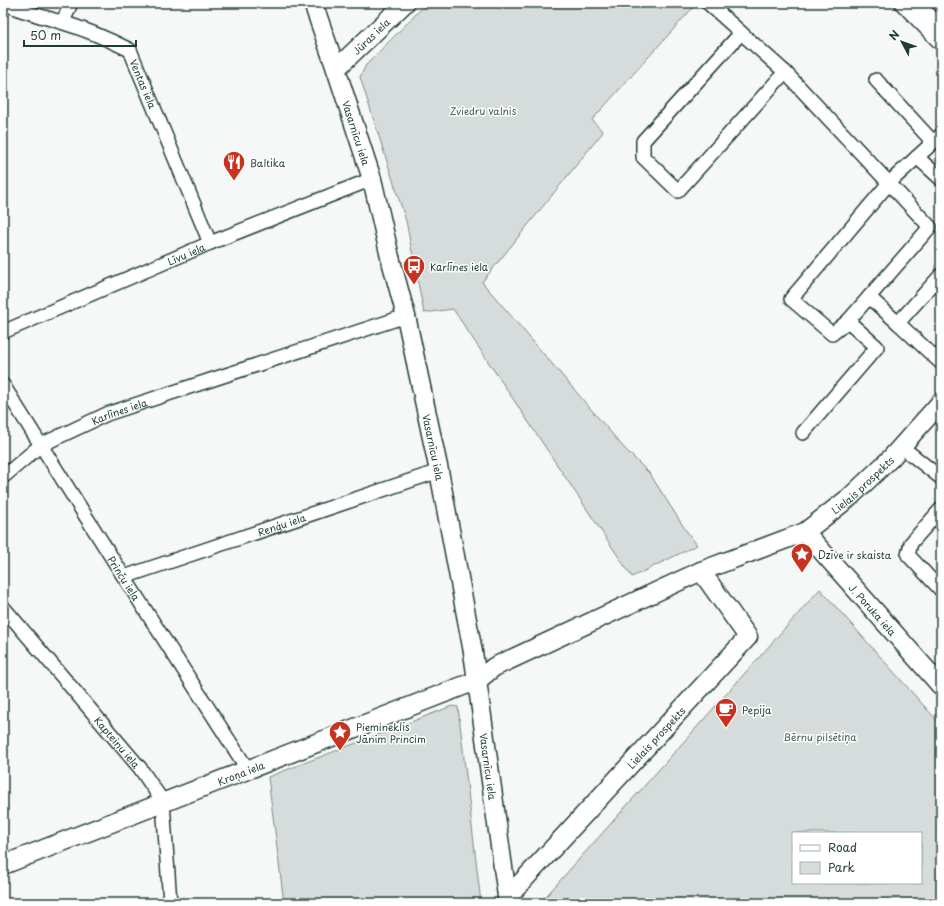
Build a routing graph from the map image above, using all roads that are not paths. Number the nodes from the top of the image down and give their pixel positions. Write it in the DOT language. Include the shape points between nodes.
graph roads {
  1 [pos="3,3"];
  2 [pos="71,3"];
  3 [pos="313,3"];
  4 [pos="405,3"];
  5 [pos="708,3"];
  6 [pos="902,3"];
  7 [pos="918,3"];
  8 [pos="63,22"];
  9 [pos="941,27"];
  10 [pos="741,33"];
  11 [pos="941,44"];
  12 [pos="336,68"];
  13 [pos="785,72"];
  14 [pos="876,80"];
  15 [pos="937,138"];
  16 [pos="917,157"];
  17 [pos="372,179"];
  18 [pos="941,179"];
  19 [pos="889,183"];
  20 [pos="210,243"];
  21 [pos="941,276"];
  22 [pos="869,297"];
  23 [pos="406,316"];
  24 [pos="848,321"];
  25 [pos="898,323"];
  26 [pos="3,332"];
  27 [pos="941,363"];
  28 [pos="3,385"];
  29 [pos="941,402"];
  30 [pos="803,433"];
  31 [pos="41,446"];
  32 [pos="902,447"];
  33 [pos="439,471"];
  34 [pos="3,477"];
  35 [pos="941,478"];
  36 [pos="941,509"];
  37 [pos="805,532"];
  38 [pos="701,571"];
  39 [pos="124,577"];
  40 [pos="941,590"];
  41 [pos="3,607"];
  42 [pos="478,680"];
  43 [pos="941,686"];
  44 [pos="248,770"];
  45 [pos="164,802"];
  46 [pos="3,865"];
  47 [pos="508,900"];
  48 [pos="170,903"];
  1 -- 8 [label="street, Ventas iela"];
  2 -- 8 [label="street"];
  3 -- 12 [label="street, Vasarnīcu iela"];
  4 -- 12 [label="street, Jūras iela"];
  5 -- 10 [label="street"];
  6 -- 11 [label="street"];
  7 -- 9 [label="street"];
  8 -- 20 [label="street, Ventas iela" via="130,50"];
  10 -- 13 [label="street"];
  10 -- 13 [label="street" via="643,141 643,157 678,191"];
  12 -- 17 [label="street, Vasarnīcu iela"];
  13 -- 19 [label="street"];
  14 -- 15 [label="street"];
  15 -- 16 [label="street"];
  16 -- 18 [label="street"];
  16 -- 19 [label="street"];
  17 -- 20 [label="street, Līvu iela"];
  17 -- 23 [label="street, Vasarnīcu iela"];
  19 -- 22 [label="street" via="930,227"];
  19 -- 24 [label="street" via="791,299 832,334"];
  20 -- 26 [label="street, Līvu iela"];
  21 -- 25 [label="street"];
  22 -- 24 [label="street"];
  22 -- 25 [label="street"];
  23 -- 31 [label="street, Karlīnes iela" via="107,414"];
  23 -- 33 [label="street, Vasarnīcu iela"];
  24 -- 30 [label="street" via="877,347"];
  25 -- 27 [label="street"];
  28 -- 31 [label="street, Prinču iela"];
  29 -- 32 [label="street, Lielais prospekts"];
  31 -- 34 [label="street, Karlīnes iela"];
  31 -- 39 [label="street, Prinču iela"];
  32 -- 35 [label="street"];
  32 -- 37 [label="street, Lielais prospekts" via="850,497"];
  33 -- 39 [label="street, Reņģu iela"];
  33 -- 42 [label="street, Vasarnīcu iela"];
  36 -- 40 [label="street" via="911,543 908,556"];
  37 -- 38 [label="street, Lielais prospekts"];
  37 -- 43 [label="street, J. Poruka iela"];
  38 -- 42 [label="street, Lielais prospekts" via="494,667"];
  38 -- 47 [label="street, Lielais prospekts" via="748,637"];
  39 -- 44 [label="street, Prinču iela"];
  41 -- 45 [label="street, Kapteiņu iela" via="140,768"];
  42 -- 44 [label="street, Kroņa iela"];
  42 -- 47 [label="street, Vasarnīcu iela"];
  44 -- 45 [label="street, Kroņa iela"];
  45 -- 46 [label="street, Kroņa iela"];
  45 -- 48 [label="street"];
}
